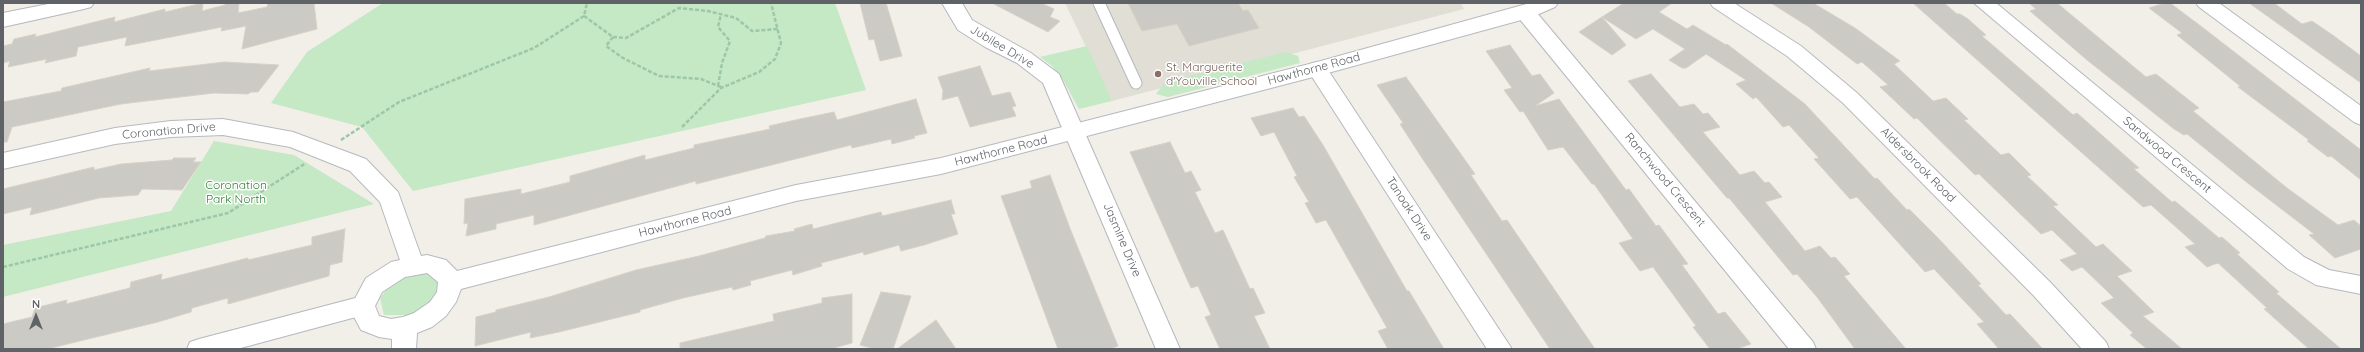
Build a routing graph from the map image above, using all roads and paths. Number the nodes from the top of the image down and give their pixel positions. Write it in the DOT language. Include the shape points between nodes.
graph roads {
  1 [pos="84,3"];
  2 [pos="587,3"];
  3 [pos="771,3"];
  4 [pos="952,3"];
  5 [pos="1098,3"];
  6 [pos="1548,3"];
  7 [pos="1720,3"];
  8 [pos="1984,3"];
  9 [pos="2206,3"];
  10 [pos="1525,12"];
  11 [pos="721,14"];
  12 [pos="584,16"];
  13 [pos="3,20"];
  14 [pos="778,29"];
  15 [pos="613,37"];
  16 [pos="1317,69"];
  17 [pos="1136,83"];
  18 [pos="720,87"];
  19 [pos="2361,117"];
  20 [pos="682,128"];
  21 [pos="1076,131"];
  22 [pos="324,152"];
  23 [pos="3,161"];
  24 [pos="413,265"];
  25 [pos="3,267"];
  26 [pos="450,282"];
  27 [pos="2361,285"];
  28 [pos="364,306"];
  29 [pos="404,338"];
  30 [pos="199,349"];
  31 [pos="1168,349"];
  32 [pos="1500,349"];
  33 [pos="1804,349"];
  34 [pos="2097,349"];
  1 -- 13 [label="street"];
  2 -- 12 [label="path"];
  3 -- 14 [label="path"];
  4 -- 21 [label="street, Jubilee Drive" via="965,25 1024,58 1052,79"];
  5 -- 17 [label="lane"];
  6 -- 10 [label="street, Hawthorne Road"];
  7 -- 34 [label="street, Aldersbrook Road" via="1794,51 1850,98 2042,289"];
  8 -- 27 [label="street, Sandwood Crescent" via="2296,263 2324,278"];
  9 -- 19 [label="street"];
  10 -- 16 [label="street, Hawthorne Road"];
  10 -- 33 [label="street, Ranchwood Crescent"];
  11 -- 14 [label="path" via="736,18 752,31"];
  11 -- 15 [label="path" via="679,8 626,38"];
  11 -- 18 [label="path" via="718,27 730,41 722,63"];
  12 -- 15 [label="path"];
  12 -- 22 [label="path" via="534,48 399,102"];
  14 -- 18 [label="path" via="781,43 775,59 759,72"];
  15 -- 18 [label="path" via="606,46 659,76 701,79"];
  16 -- 21 [label="street, Hawthorne Road"];
  16 -- 32 [label="street, Tanoak Drive"];
  18 -- 20 [label="path"];
  21 -- 26 [label="street, Hawthorne Road" via="934,168 796,193"];
  21 -- 31 [label="street, Jasmine Drive"];
  22 -- 23 [label="street, Coronation Drive" via="293,140 223,127 171,129 115,136"];
  22 -- 24 [label="street, Coronation Drive" via="358,165 390,198"];
  22 -- 25 [label="path" via="228,213"];
  24 -- 26 [label="street" via="426,264 438,267 446,273"];
  24 -- 28 [label="street" via="399,269 374,285"];
  26 -- 29 [label="street" via="448,295 438,309"];
  28 -- 29 [label="street" via="365,315 370,322 391,329"];
  28 -- 30 [label="street"];
}
